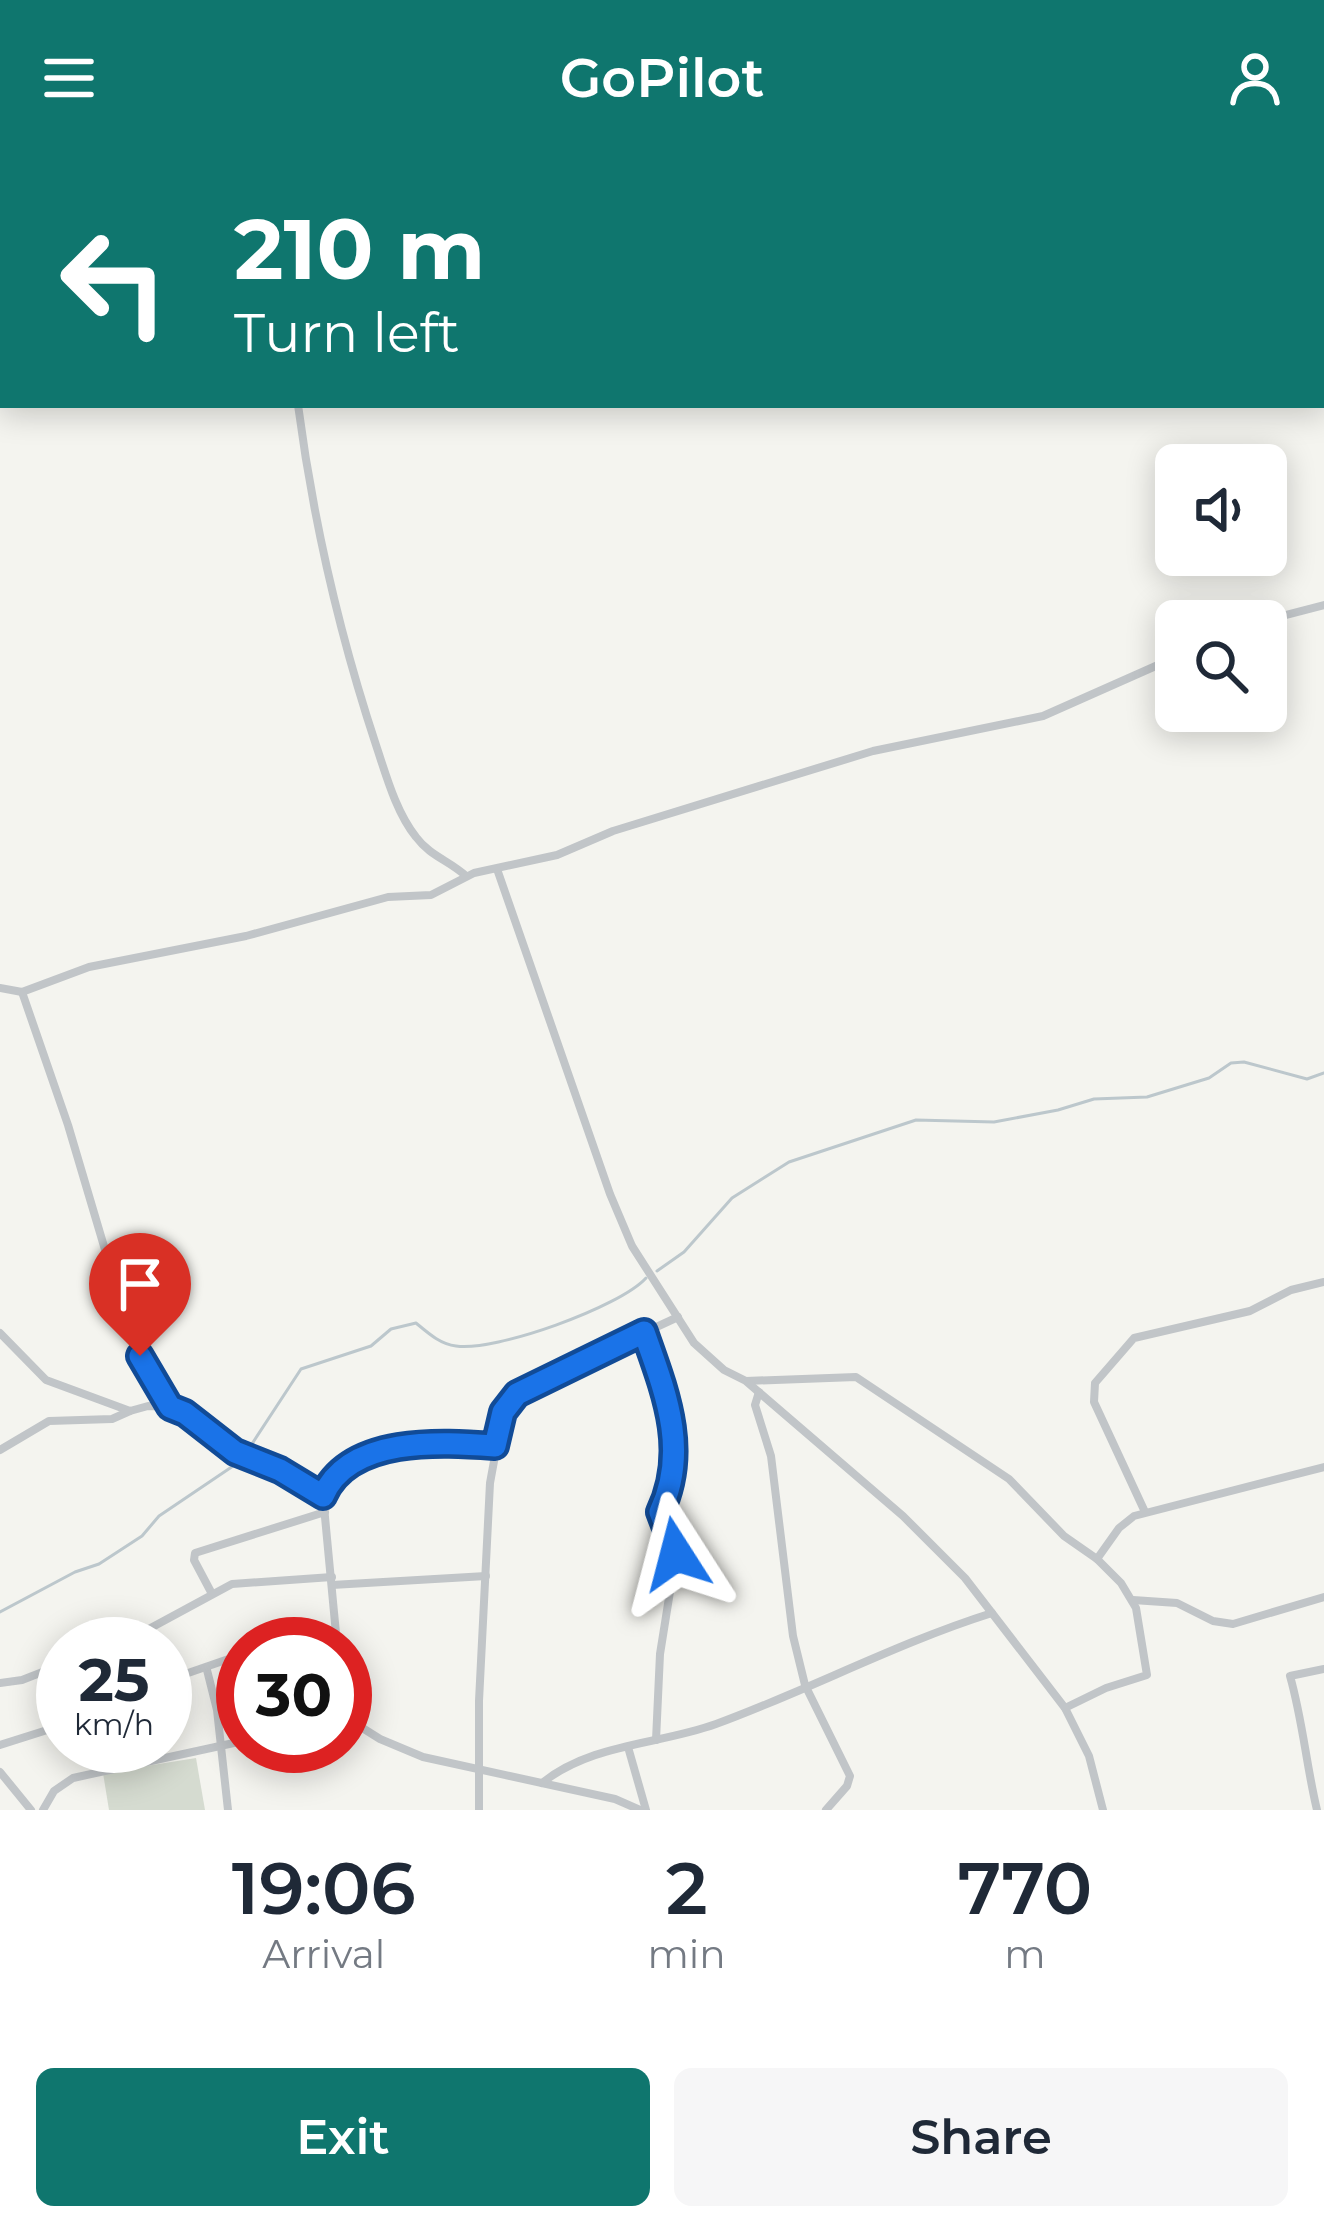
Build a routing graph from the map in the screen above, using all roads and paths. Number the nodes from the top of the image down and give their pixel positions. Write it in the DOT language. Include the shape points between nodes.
graph roads {
  1 [pos="298,408"];
  2 [pos="1324,605"];
  3 [pos="1287,615"];
  4 [pos="1155,666"];
  5 [pos="497,868"];
  6 [pos="466,876"];
  7 [pos="0,988"];
  8 [pos="22,992"];
  9 [pos="1324,1282"];
  10 [pos="678,1317"];
  11 [pos="644,1332"];
  12 [pos="0,1333"];
  13 [pos="746,1381"];
  14 [pos="759,1392"];
  15 [pos="170,1407"];
  16 [pos="130,1411"];
  17 [pos="495,1446"];
  18 [pos="0,1450"];
  19 [pos="1324,1467"];
  20 [pos="323,1496"];
  21 [pos="325,1512"];
  22 [pos="1145,1512"];
  23 [pos="1097,1559"];
  24 [pos="486,1576"];
  25 [pos="332,1581"];
  26 [pos="211,1592"];
  27 [pos="1324,1597"];
  28 [pos="1133,1600"];
  29 [pos="992,1613"];
  30 [pos="168,1617"];
  31 [pos="334,1617"];
  32 [pos="216,1666"];
  33 [pos="1324,1669"];
  34 [pos="207,1670"];
  35 [pos="192,1674"];
  36 [pos="36,1675"];
  37 [pos="0,1683"];
  38 [pos="805,1685"];
  39 [pos="1066,1708"];
  40 [pos="216,1714"];
  41 [pos="372,1732"];
  42 [pos="36,1734"];
  43 [pos="656,1740"];
  44 [pos="0,1745"];
  45 [pos="216,1745"];
  46 [pos="628,1747"];
  47 [pos="479,1767"];
  48 [pos="0,1772"];
  49 [pos="225,1773"];
  50 [pos="542,1783"];
  51 [pos="31,1810"];
  52 [pos="43,1810"];
  53 [pos="228,1810"];
  54 [pos="479,1810"];
  55 [pos="643,1810"];
  56 [pos="826,1810"];
  57 [pos="1103,1810"];
  58 [pos="1318,1810"];
  1 -- 6 [label="street" via="357,686 387,778 413,835"];
  2 -- 3 [label="street"];
  4 -- 5 [label="street" via="1043,716 873,751"];
  5 -- 6 [label="street"];
  5 -- 10 [label="street" via="610,1194"];
  6 -- 8 [label="street" via="431,895 388,897 89,967"];
  7 -- 8 [label="street"];
  8 -- 15 [label="street" via="130,1334"];
  9 -- 22 [label="street" via="1250,1311 1134,1338 1095,1383 1094,1402"];
  10 -- 11 [label="street"];
  10 -- 13 [label="street" via="702,1353"];
  11 -- 17 [label="street" via="517,1394"];
  11 -- 43 [label="street" via="676,1459 660,1512 676,1554 659,1654"];
  12 -- 16 [label="street" via="46,1380"];
  13 -- 14 [label="street"];
  13 -- 23 [label="street" via="856,1377 1018,1486"];
  14 -- 29 [label="street" via="921,1533"];
  14 -- 38 [label="street" via="755,1410 771,1456"];
  15 -- 16 [label="street"];
  15 -- 20 [label="street" via="235,1452"];
  16 -- 18 [label="street" via="49,1421"];
  17 -- 20 [label="street" via="381,1451 342,1471"];
  17 -- 24 [label="street"];
  19 -- 22 [label="street"];
  20 -- 21 [label="street"];
  21 -- 25 [label="street"];
  21 -- 26 [label="street" via="196,1553"];
  22 -- 23 [label="street" via="1126,1522"];
  23 -- 28 [label="street"];
  24 -- 25 [label="street"];
  24 -- 47 [label="street"];
  25 -- 26 [label="street" via="250,1580"];
  25 -- 31 [label="street"];
  26 -- 30 [label="street"];
  27 -- 28 [label="street" via="1233,1624 1177,1603"];
  28 -- 39 [label="street" via="1147,1675"];
  29 -- 38 [label="street"];
  29 -- 39 [label="street"];
  32 -- 34 [label="street"];
  33 -- 58 [label="street" via="1290,1676"];
  34 -- 35 [label="street"];
  34 -- 40 [label="street"];
  36 -- 37 [label="street"];
  38 -- 43 [label="street"];
  38 -- 56 [label="street" via="850,1776"];
  39 -- 57 [label="street"];
  41 -- 47 [label="street" via="401,1749"];
  42 -- 44 [label="street"];
  43 -- 46 [label="street"];
  45 -- 52 [label="street" via="73,1778"];
  46 -- 50 [label="street" via="572,1763"];
  46 -- 55 [label="street"];
  47 -- 50 [label="street"];
  47 -- 54 [label="street"];
  48 -- 51 [label="street"];
  49 -- 53 [label="street"];
  50 -- 55 [label="street"];
}
